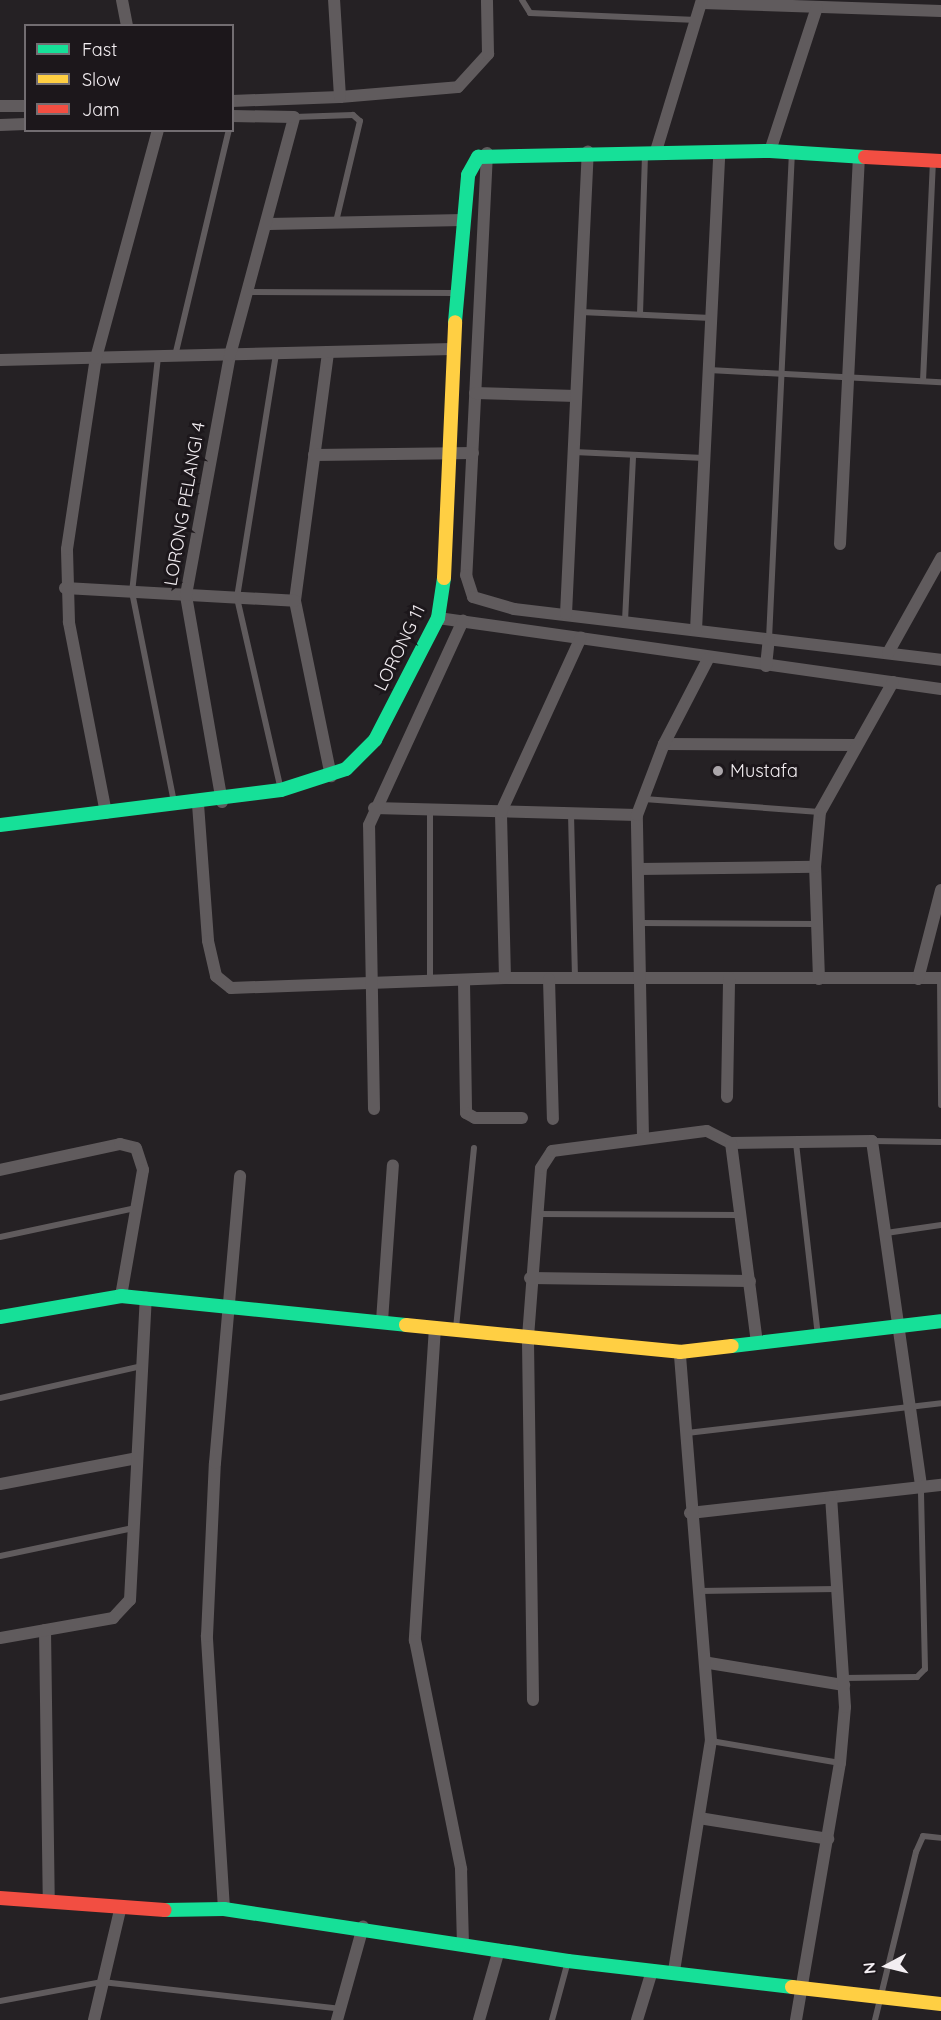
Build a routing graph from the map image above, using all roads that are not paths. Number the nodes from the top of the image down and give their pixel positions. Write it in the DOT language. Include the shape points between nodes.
graph roads {
  1 [pos="122,0"];
  2 [pos="334,0"];
  3 [pos="487,0"];
  4 [pos="522,0"];
  5 [pos="702,2"];
  6 [pos="817,7"];
  7 [pos="941,11"];
  8 [pos="697,20"];
  9 [pos="127,24"];
  10 [pos="340,97"];
  11 [pos="234,101"];
  12 [pos="0,106"];
  13 [pos="24,106"];
  14 [pos="234,117"];
  15 [pos="294,117"];
  16 [pos="24,124"];
  17 [pos="0,125"];
  18 [pos="157,132"];
  19 [pos="230,132"];
  20 [pos="651,151"];
  21 [pos="770,151"];
  22 [pos="588,152"];
  23 [pos="719,152"];
  24 [pos="792,152"];
  25 [pos="487,153"];
  26 [pos="859,157"];
  27 [pos="937,160"];
  28 [pos="463,220"];
  29 [pos="336,223"];
  30 [pos="269,224"];
  31 [pos="249,292"];
  32 [pos="456,292"];
  33 [pos="580,312"];
  34 [pos="640,314"];
  35 [pos="711,318"];
  36 [pos="452,349"];
  37 [pos="328,353"];
  38 [pos="276,354"];
  39 [pos="230,355"];
  40 [pos="174,356"];
  41 [pos="158,357"];
  42 [pos="96,358"];
  43 [pos="0,360"];
  44 [pos="708,370"];
  45 [pos="782,374"];
  46 [pos="848,377"];
  47 [pos="923,381"];
  48 [pos="941,382"];
  49 [pos="475,393"];
  50 [pos="576,396"];
  51 [pos="574,452"];
  52 [pos="472,453"];
  53 [pos="314,455"];
  54 [pos="450,455"];
  55 [pos="633,455"];
  56 [pos="704,458"];
  57 [pos="840,544"];
  58 [pos="941,558"];
  59 [pos="65,588"];
  60 [pos="132,592"];
  61 [pos="186,595"];
  62 [pos="237,598"];
  63 [pos="295,601"];
  64 [pos="566,614"];
  65 [pos="438,618"];
  66 [pos="463,621"];
  67 [pos="625,621"];
  68 [pos="696,630"];
  69 [pos="581,637"];
  70 [pos="769,639"];
  71 [pos="888,653"];
  72 [pos="708,659"];
  73 [pos="941,660"];
  74 [pos="766,666"];
  75 [pos="893,682"];
  76 [pos="941,689"];
  77 [pos="664,744"];
  78 [pos="855,745"];
  79 [pos="331,776"];
  80 [pos="281,790"];
  81 [pos="643,799"];
  82 [pos="222,801"];
  83 [pos="198,804"];
  84 [pos="175,806"];
  85 [pos="374,808"];
  86 [pos="430,810"];
  87 [pos="501,812"];
  88 [pos="820,812"];
  89 [pos="106,813"];
  90 [pos="571,814"];
  91 [pos="637,815"];
  92 [pos="0,825"];
  93 [pos="815,867"];
  94 [pos="639,869"];
  95 [pos="941,890"];
  96 [pos="640,923"];
  97 [pos="817,924"];
  98 [pos="642,977"];
  99 [pos="505,978"];
  100 [pos="575,978"];
  101 [pos="729,978"];
  102 [pos="940,978"];
  103 [pos="549,979"];
  104 [pos="819,979"];
  105 [pos="918,979"];
  106 [pos="464,981"];
  107 [pos="430,982"];
  108 [pos="371,985"];
  109 [pos="727,1097"];
  110 [pos="941,1105"];
  111 [pos="374,1109"];
  112 [pos="522,1118"];
  113 [pos="553,1119"];
  114 [pos="643,1138"];
  115 [pos="796,1141"];
  116 [pos="872,1141"];
  117 [pos="941,1142"];
  118 [pos="730,1143"];
  119 [pos="474,1148"];
  120 [pos="393,1165"];
  121 [pos="0,1170"];
  122 [pos="240,1176"];
  123 [pos="135,1208"];
  124 [pos="537,1214"];
  125 [pos="741,1215"];
  126 [pos="941,1225"];
  127 [pos="886,1233"];
  128 [pos="0,1237"];
  129 [pos="530,1278"];
  130 [pos="750,1281"];
  131 [pos="121,1296"];
  132 [pos="146,1297"];
  133 [pos="230,1304"];
  134 [pos="0,1317"];
  135 [pos="941,1320"];
  136 [pos="382,1321"];
  137 [pos="900,1325"];
  138 [pos="435,1327"];
  139 [pos="456,1329"];
  140 [pos="818,1336"];
  141 [pos="528,1337"];
  142 [pos="757,1343"];
  143 [pos="680,1352"];
  144 [pos="142,1366"];
  145 [pos="0,1398"];
  146 [pos="941,1403"];
  147 [pos="911,1406"];
  148 [pos="683,1433"];
  149 [pos="137,1458"];
  150 [pos="0,1484"];
  151 [pos="941,1485"];
  152 [pos="921,1487"];
  153 [pos="831,1497"];
  154 [pos="690,1513"];
  155 [pos="133,1528"];
  156 [pos="0,1556"];
  157 [pos="837,1589"];
  158 [pos="699,1591"];
  159 [pos="45,1630"];
  160 [pos="0,1638"];
  161 [pos="708,1663"];
  162 [pos="843,1682"];
  163 [pos="533,1700"];
  164 [pos="711,1741"];
  165 [pos="840,1763"];
  166 [pos="699,1818"];
  167 [pos="941,1838"];
  168 [pos="828,1839"];
  169 [pos="0,1898"];
  170 [pos="49,1901"];
  171 [pos="224,1909"];
  172 [pos="120,1910"];
  173 [pos="363,1927"];
  174 [pos="463,1944"];
  175 [pos="499,1950"];
  176 [pos="568,1960"];
  177 [pos="652,1971"];
  178 [pos="674,1971"];
  179 [pos="102,1982"];
  180 [pos="805,1985"];
  181 [pos="881,1995"];
  182 [pos="0,2001"];
  183 [pos="941,2004"];
  184 [pos="339,2014"];
  185 [pos="94,2020"];
  186 [pos="479,2020"];
  187 [pos="552,2020"];
  188 [pos="637,2020"];
  189 [pos="796,2020"];
  190 [pos="875,2020"];
  1 -- 9 [label="street"];
  2 -- 10 [label="street"];
  3 -- 10 [label="street" via="488,54 458,87"];
  4 -- 8 [label="lane" via="530,13"];
  5 -- 6 [label="street"];
  5 -- 8 [label="street"];
  6 -- 7 [label="street"];
  6 -- 21 [label="street"];
  8 -- 20 [label="street"];
  10 -- 11 [label="street"];
  12 -- 13 [label="street"];
  14 -- 15 [label="street"];
  15 -- 29 [label="lane" via="353,115 360,120"];
  15 -- 30 [label="street, LORONG PELANGI 4"];
  16 -- 17 [label="street"];
  18 -- 42 [label="street"];
  19 -- 40 [label="lane"];
  20 -- 22 [label="street"];
  20 -- 23 [label="street"];
  20 -- 34 [label="lane"];
  21 -- 23 [label="street"];
  21 -- 24 [label="street"];
  22 -- 25 [label="street"];
  22 -- 33 [label="street"];
  23 -- 35 [label="street"];
  24 -- 26 [label="street"];
  24 -- 45 [label="lane"];
  25 -- 28 [label="street, LORONG 11" via="475,160 468,175"];
  25 -- 49 [label="street"];
  26 -- 27 [label="street"];
  26 -- 46 [label="street"];
  27 -- 47 [label="lane"];
  28 -- 29 [label="street"];
  28 -- 32 [label="street, LORONG 11"];
  29 -- 30 [label="street"];
  30 -- 31 [label="street, LORONG PELANGI 4"];
  31 -- 32 [label="lane"];
  31 -- 39 [label="street, LORONG PELANGI 4"];
  32 -- 36 [label="street, LORONG 11"];
  33 -- 34 [label="lane"];
  33 -- 50 [label="street"];
  34 -- 35 [label="lane"];
  35 -- 44 [label="street"];
  36 -- 37 [label="street"];
  36 -- 54 [label="street, LORONG 11"];
  37 -- 38 [label="street"];
  37 -- 53 [label="street"];
  38 -- 39 [label="street"];
  38 -- 62 [label="lane"];
  39 -- 40 [label="street"];
  39 -- 61 [label="street, LORONG PELANGI 4"];
  40 -- 41 [label="street"];
  41 -- 42 [label="street"];
  41 -- 60 [label="lane"];
  42 -- 43 [label="street"];
  42 -- 59 [label="street"];
  44 -- 45 [label="lane"];
  44 -- 56 [label="street"];
  45 -- 46 [label="lane"];
  45 -- 70 [label="lane"];
  46 -- 47 [label="lane"];
  46 -- 57 [label="street"];
  47 -- 48 [label="lane"];
  49 -- 50 [label="street"];
  49 -- 52 [label="street"];
  50 -- 51 [label="street"];
  51 -- 55 [label="lane"];
  51 -- 64 [label="street"];
  52 -- 54 [label="street"];
  52 -- 64 [label="street" via="467,587 473,597 493,605"];
  53 -- 54 [label="street"];
  53 -- 63 [label="street"];
  54 -- 65 [label="street, LORONG 11"];
  55 -- 56 [label="lane"];
  55 -- 67 [label="lane"];
  56 -- 68 [label="street"];
  58 -- 71 [label="street"];
  59 -- 60 [label="street"];
  59 -- 89 [label="street"];
  60 -- 61 [label="street"];
  60 -- 84 [label="lane"];
  61 -- 62 [label="street"];
  61 -- 82 [label="street, LORONG PELANGI 4"];
  62 -- 63 [label="street"];
  62 -- 80 [label="lane"];
  63 -- 79 [label="street"];
  64 -- 67 [label="street"];
  65 -- 66 [label="street"];
  65 -- 79 [label="street, LORONG 11" via="375,740 359,759"];
  66 -- 69 [label="street"];
  66 -- 85 [label="street"];
  67 -- 68 [label="street"];
  68 -- 70 [label="street"];
  69 -- 72 [label="street"];
  69 -- 87 [label="street"];
  70 -- 71 [label="street"];
  70 -- 74 [label="street"];
  71 -- 73 [label="street"];
  72 -- 74 [label="street"];
  72 -- 77 [label="street"];
  74 -- 75 [label="street"];
  75 -- 76 [label="street"];
  75 -- 78 [label="street"];
  77 -- 78 [label="street"];
  77 -- 81 [label="street"];
  78 -- 88 [label="street"];
  79 -- 80 [label="street, LORONG 11"];
  80 -- 82 [label="street, LORONG 11"];
  81 -- 88 [label="lane"];
  81 -- 91 [label="street"];
  82 -- 83 [label="street, LORONG 11"];
  83 -- 84 [label="street, LORONG 11"];
  83 -- 108 [label="street" via="208,941 223,984 241,990"];
  84 -- 89 [label="street, LORONG 11"];
  85 -- 86 [label="street"];
  85 -- 108 [label="street" via="368,842"];
  86 -- 87 [label="street"];
  86 -- 107 [label="lane"];
  87 -- 90 [label="street"];
  87 -- 99 [label="street"];
  88 -- 93 [label="street"];
  89 -- 92 [label="street, LORONG 11"];
  90 -- 91 [label="street"];
  90 -- 100 [label="lane"];
  91 -- 94 [label="street"];
  93 -- 94 [label="street"];
  93 -- 97 [label="street"];
  94 -- 96 [label="street"];
  95 -- 105 [label="street"];
  96 -- 97 [label="lane"];
  96 -- 98 [label="street"];
  97 -- 104 [label="street"];
  98 -- 100 [label="street"];
  98 -- 101 [label="street"];
  98 -- 114 [label="street"];
  99 -- 103 [label="street"];
  99 -- 106 [label="street"];
  100 -- 103 [label="street"];
  101 -- 104 [label="street"];
  101 -- 109 [label="street"];
  102 -- 105 [label="street"];
  102 -- 110 [label="lane"];
  103 -- 113 [label="street"];
  104 -- 105 [label="street"];
  106 -- 107 [label="street"];
  106 -- 112 [label="street" via="466,1113 475,1118"];
  107 -- 108 [label="street"];
  108 -- 111 [label="street"];
  114 -- 118 [label="street" via="707,1131"];
  114 -- 124 [label="street" via="552,1151 541,1168"];
  115 -- 116 [label="street"];
  115 -- 118 [label="street"];
  115 -- 140 [label="lane"];
  116 -- 117 [label="lane"];
  116 -- 127 [label="street"];
  118 -- 125 [label="street"];
  119 -- 139 [label="lane"];
  120 -- 136 [label="street"];
  121 -- 123 [label="street" via="130,1144 144,1160"];
  122 -- 133 [label="street"];
  123 -- 128 [label="lane"];
  123 -- 131 [label="street"];
  124 -- 125 [label="lane"];
  124 -- 129 [label="street"];
  125 -- 130 [label="street"];
  126 -- 127 [label="lane"];
  127 -- 137 [label="street"];
  129 -- 130 [label="street"];
  129 -- 141 [label="street"];
  130 -- 142 [label="street"];
  131 -- 132 [label="street"];
  131 -- 134 [label="street"];
  132 -- 133 [label="street"];
  132 -- 144 [label="street"];
  133 -- 136 [label="street"];
  133 -- 171 [label="street" via="207,1636"];
  135 -- 137 [label="street"];
  136 -- 138 [label="street"];
  137 -- 140 [label="street"];
  137 -- 147 [label="street"];
  138 -- 139 [label="street"];
  138 -- 174 [label="street" via="415,1640 461,1869"];
  139 -- 141 [label="street"];
  140 -- 142 [label="street"];
  141 -- 143 [label="street"];
  141 -- 163 [label="street"];
  142 -- 143 [label="street"];
  143 -- 148 [label="street"];
  144 -- 145 [label="lane"];
  144 -- 149 [label="street"];
  146 -- 147 [label="lane"];
  147 -- 148 [label="lane"];
  147 -- 152 [label="street"];
  148 -- 154 [label="street"];
  149 -- 150 [label="street"];
  149 -- 155 [label="street"];
  151 -- 152 [label="street"];
  152 -- 153 [label="street"];
  152 -- 162 [label="lane" via="925,1669 917,1677"];
  153 -- 154 [label="street"];
  153 -- 157 [label="street"];
  154 -- 158 [label="street"];
  155 -- 156 [label="lane"];
  155 -- 159 [label="street" via="125,1611"];
  157 -- 158 [label="lane"];
  157 -- 162 [label="street"];
  158 -- 161 [label="street"];
  159 -- 160 [label="street"];
  159 -- 170 [label="street"];
  161 -- 162 [label="street"];
  161 -- 164 [label="street"];
  162 -- 165 [label="street"];
  164 -- 165 [label="lane"];
  164 -- 166 [label="street"];
  165 -- 168 [label="street"];
  166 -- 168 [label="street"];
  166 -- 178 [label="street"];
  167 -- 181 [label="lane" via="926,1835 921,1840"];
  168 -- 180 [label="street"];
  169 -- 170 [label="street"];
  170 -- 172 [label="street"];
  171 -- 172 [label="street"];
  171 -- 173 [label="street"];
  172 -- 179 [label="street"];
  173 -- 174 [label="street"];
  173 -- 184 [label="street"];
  174 -- 175 [label="street"];
  175 -- 176 [label="street"];
  175 -- 186 [label="street"];
  176 -- 177 [label="street"];
  176 -- 187 [label="lane"];
  177 -- 178 [label="street"];
  177 -- 188 [label="street"];
  178 -- 180 [label="street"];
  179 -- 182 [label="lane"];
  179 -- 184 [label="lane"];
  179 -- 185 [label="street"];
  180 -- 181 [label="street"];
  180 -- 189 [label="street"];
  181 -- 183 [label="street"];
  181 -- 190 [label="lane"];
}
